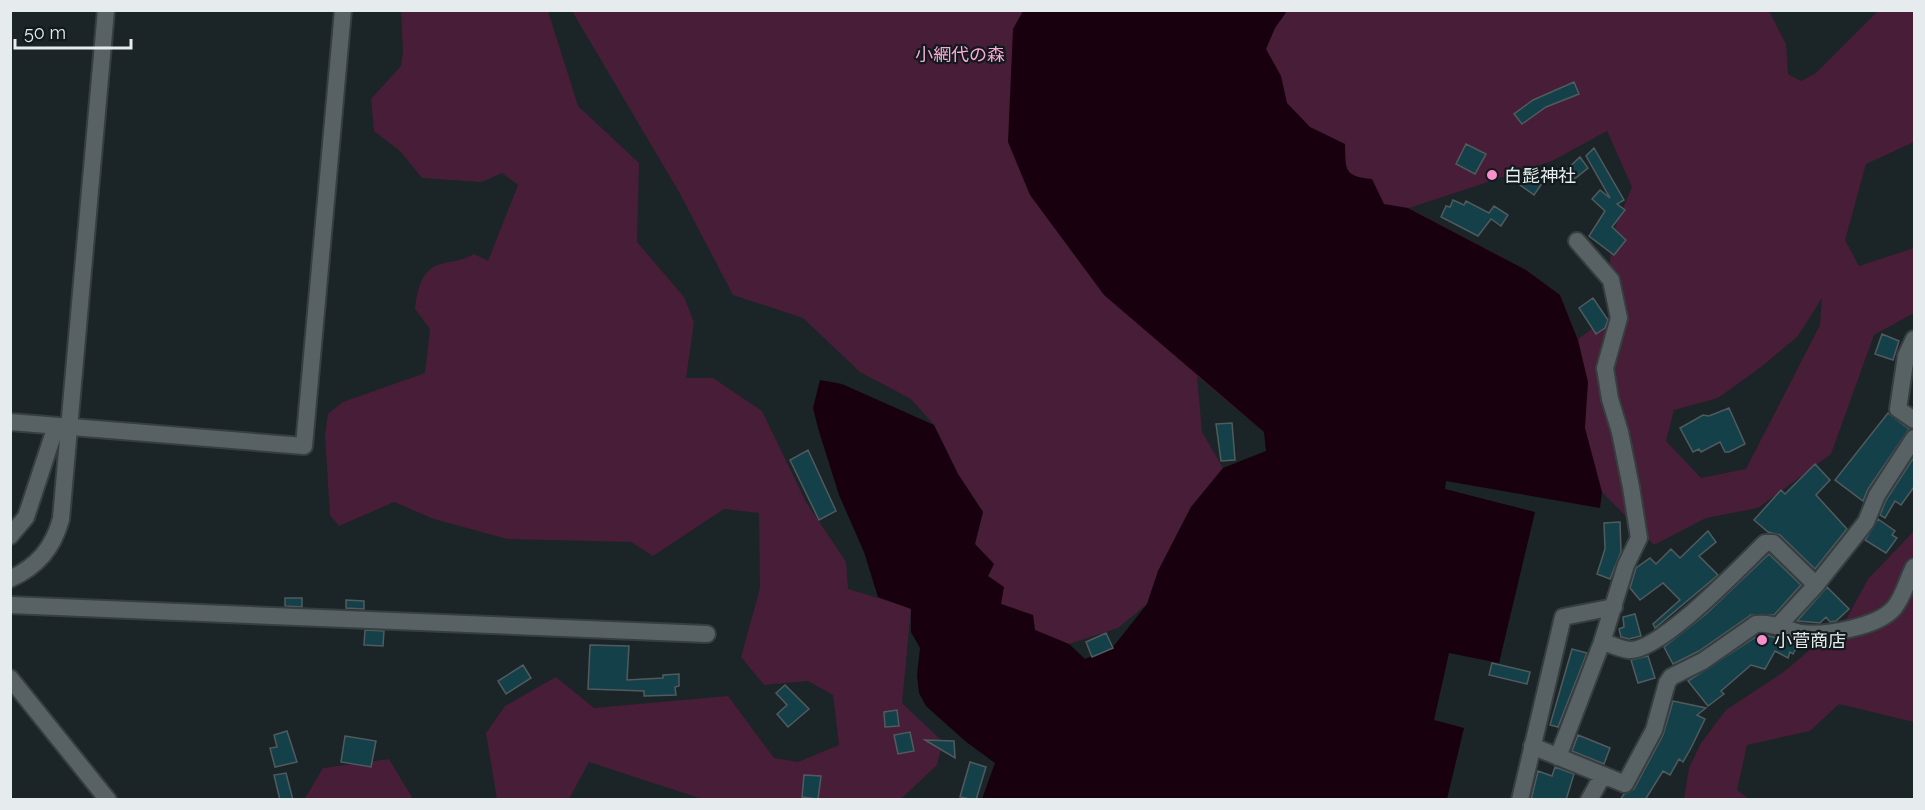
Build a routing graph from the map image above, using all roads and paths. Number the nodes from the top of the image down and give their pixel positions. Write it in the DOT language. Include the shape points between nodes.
graph roads {
  1 [pos="106,10"];
  2 [pos="343,10"];
  3 [pos="1577,242"];
  4 [pos="1914,339"];
  5 [pos="1914,420"];
  6 [pos="10,422"];
  7 [pos="63,426"];
  8 [pos="1914,438"];
  9 [pos="10,536"];
  10 [pos="1914,567"];
  11 [pos="10,579"];
  12 [pos="1816,585"];
  13 [pos="10,605"];
  14 [pos="1614,607"];
  15 [pos="1778,626"];
  16 [pos="707,634"];
  17 [pos="1602,642"];
  18 [pos="10,678"];
  19 [pos="1532,746"];
  20 [pos="1558,757"];
  21 [pos="1603,776"];
  22 [pos="108,800"];
  23 [pos="1520,800"];
  24 [pos="1589,800"];
  1 -- 7 [label="street"];
  2 -- 7 [label="street" via="304,446"];
  3 -- 14 [label="street" via="1611,280 1619,318 1605,368 1639,538"];
  4 -- 5 [label="street" via="1906,356 1898,409"];
  6 -- 7 [label="street"];
  7 -- 9 [label="street" via="26,517"];
  7 -- 11 [label="street" via="61,519 57,535 36,564"];
  8 -- 12 [label="street" via="1877,495 1866,522"];
  10 -- 15 [label="street" via="1901,599 1885,616 1822,633 1800,633"];
  12 -- 15 [label="street"];
  12 -- 17 [label="street" via="1773,543 1765,543 1666,633 1629,650"];
  13 -- 16 [label="street"];
  14 -- 17 [label="street"];
  14 -- 19 [label="street" via="1563,617"];
  15 -- 21 [label="street" via="1756,624 1703,662 1671,677 1654,730 1625,784"];
  17 -- 20 [label="street"];
  18 -- 22 [label="street"];
  19 -- 20 [label="street"];
  19 -- 23 [label="street"];
  20 -- 21 [label="street"];
  21 -- 24 [label="street"];
}
